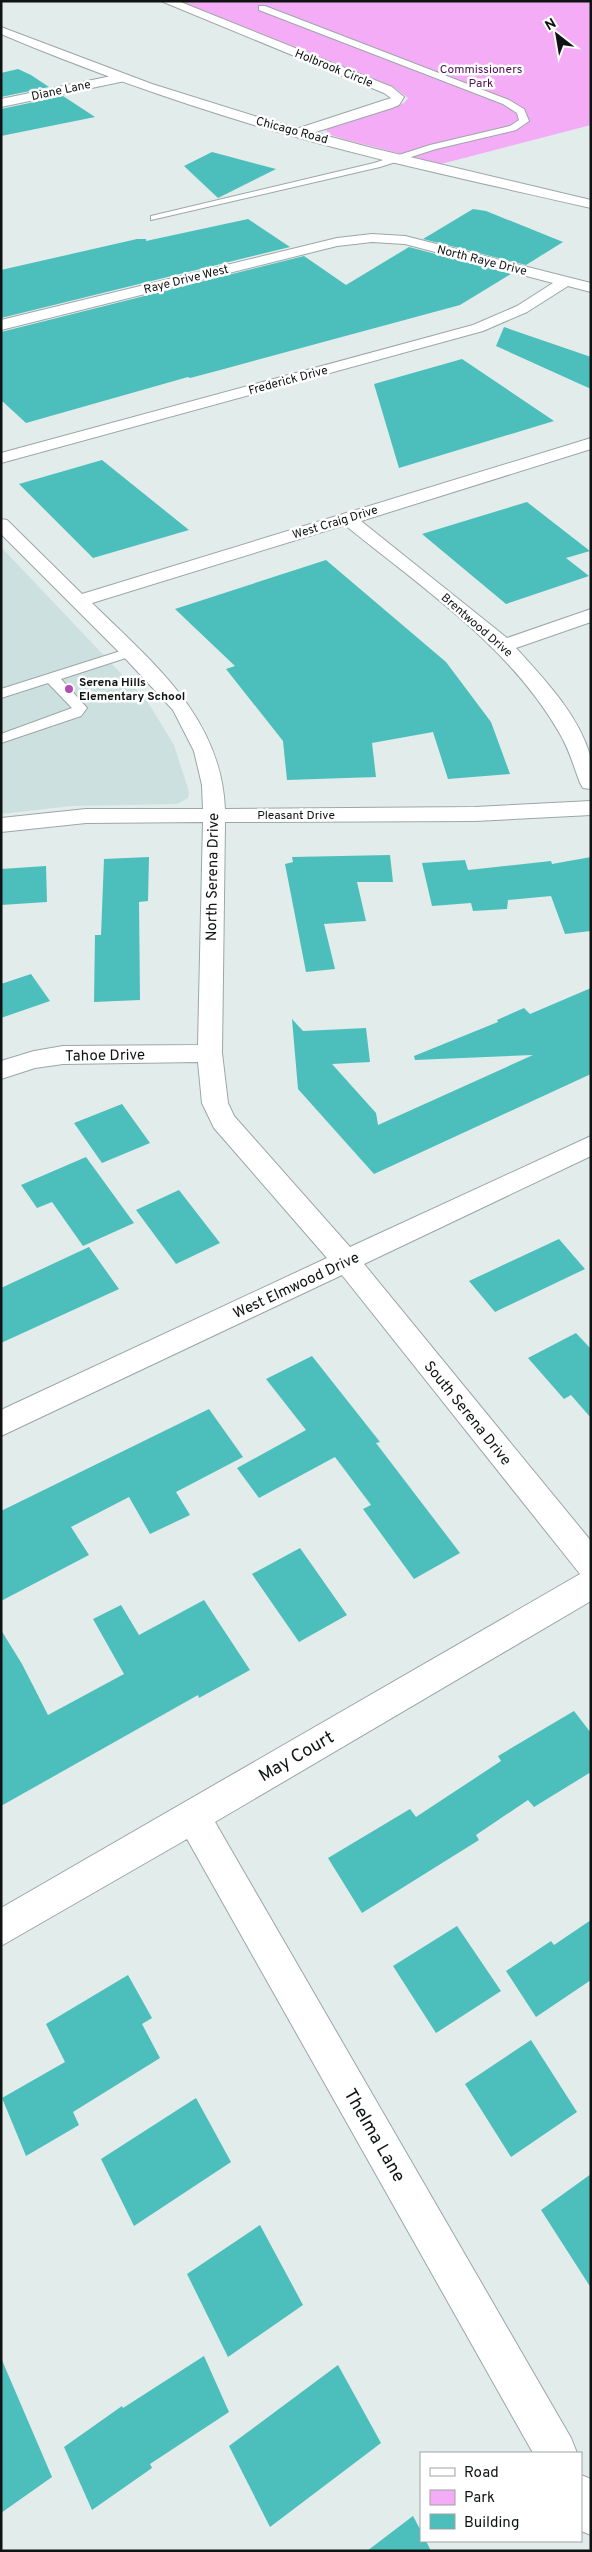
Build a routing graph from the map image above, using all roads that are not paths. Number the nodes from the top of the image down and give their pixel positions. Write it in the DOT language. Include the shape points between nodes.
graph roads {
  1 [pos="167,1"];
  2 [pos="262,8"];
  3 [pos="1,30"];
  4 [pos="121,78"];
  5 [pos="1,103"];
  6 [pos="298,133"];
  7 [pos="399,158"];
  8 [pos="591,204"];
  9 [pos="155,218"];
  10 [pos="372,238"];
  11 [pos="566,281"];
  12 [pos="591,288"];
  13 [pos="1,325"];
  14 [pos="591,442"];
  15 [pos="1,458"];
  16 [pos="347,518"];
  17 [pos="1,524"];
  18 [pos="80,601"];
  19 [pos="591,615"];
  20 [pos="504,646"];
  21 [pos="130,652"];
  22 [pos="51,677"];
  23 [pos="1,694"];
  24 [pos="1,739"];
  25 [pos="591,783"];
  26 [pos="591,808"];
  27 [pos="214,816"];
  28 [pos="1,825"];
  29 [pos="210,1053"];
  30 [pos="1,1070"];
  31 [pos="591,1145"];
  32 [pos="346,1261"];
  33 [pos="1,1424"];
  34 [pos="591,1565"];
  35 [pos="591,1584"];
  36 [pos="193,1816"];
  37 [pos="1,1928"];
  38 [pos="555,2452"];
  39 [pos="582,2498"];
  40 [pos="591,2514"];
  1 -- 6 [label="street, Holbrook Circle" via="398,96 388,105"];
  2 -- 7 [label="lane" via="506,102 524,114 524,121 513,128"];
  3 -- 4 [label="street, Chicago Road"];
  4 -- 5 [label="street, Diane Lane"];
  4 -- 6 [label="street, Chicago Road"];
  6 -- 7 [label="street, Chicago Road"];
  7 -- 8 [label="street, Chicago Road"];
  7 -- 9 [label="lane"];
  10 -- 11 [label="street, North Raye Drive" via="405,240"];
  10 -- 13 [label="street, Raye Drive West" via="337,242"];
  11 -- 12 [label="street, North Raye Drive"];
  11 -- 15 [label="street, Frederick Drive" via="522,309 478,328"];
  14 -- 16 [label="street, West Craig Drive" via="530,464"];
  16 -- 18 [label="street, West Craig Drive"];
  16 -- 20 [label="street, Brentwood Drive"];
  17 -- 18 [label="street, North Serena Drive"];
  18 -- 21 [label="street, North Serena Drive"];
  19 -- 20 [label="street"];
  20 -- 25 [label="street, Brentwood Drive" via="558,713 572,736"];
  21 -- 22 [label="lane"];
  21 -- 27 [label="street, North Serena Drive" via="167,691 195,730 213,786"];
  22 -- 23 [label="lane"];
  22 -- 24 [label="lane" via="80,708 76,713"];
  26 -- 27 [label="street, Pleasant Drive" via="476,814"];
  27 -- 28 [label="street, Pleasant Drive" via="86,816"];
  27 -- 29 [label="street, North Serena Drive"];
  29 -- 30 [label="street, Tahoe Drive" via="63,1055"];
  29 -- 32 [label="street, North Serena Drive" via="215,1103 223,1121"];
  31 -- 32 [label="street, West Elmwood Drive"];
  32 -- 33 [label="street, West Elmwood Drive"];
  32 -- 34 [label="street, South Serena Drive"];
  35 -- 36 [label="street, May Court"];
  36 -- 37 [label="street, May Court"];
  36 -- 38 [label="street, Thelma Lane"];
  39 -- 40 [label="street"];
}
